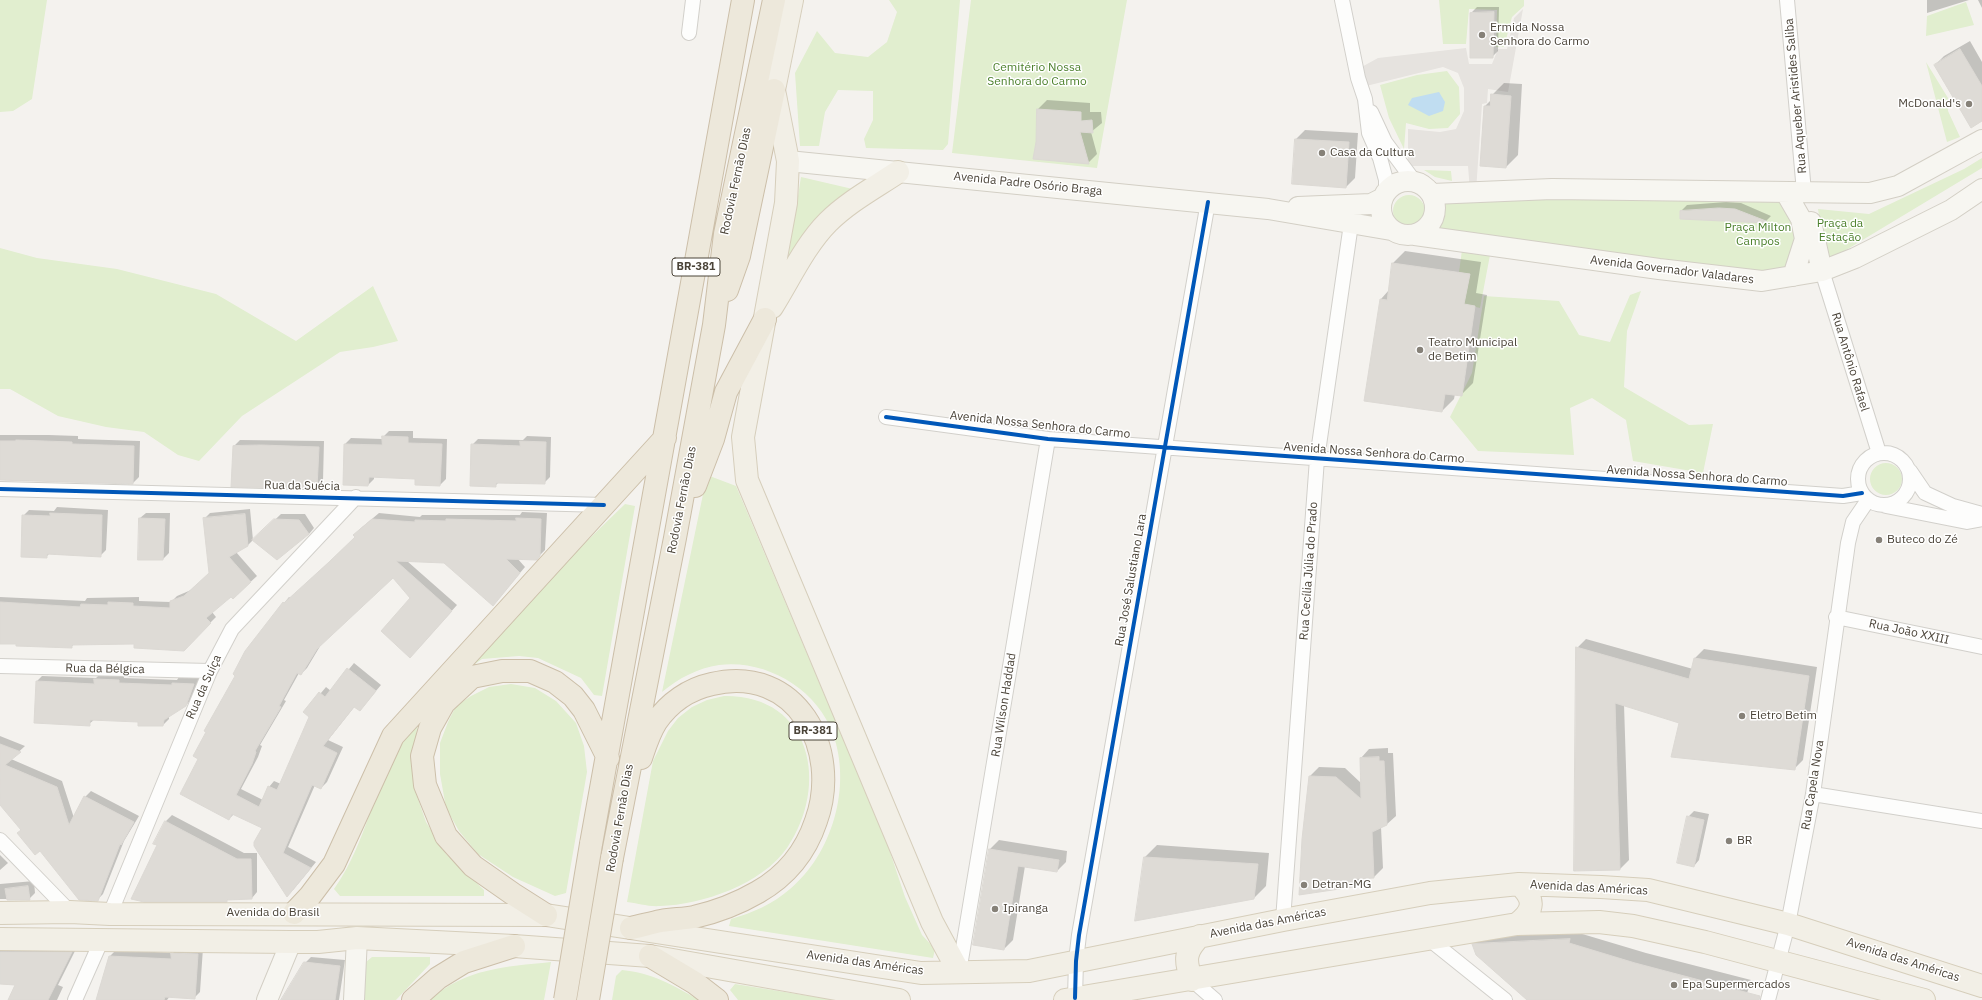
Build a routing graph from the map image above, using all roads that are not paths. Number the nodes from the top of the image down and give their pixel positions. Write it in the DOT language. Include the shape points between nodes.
graph roads {
  1 [pos="693,0"];
  2 [pos="743,0"];
  3 [pos="774,0"];
  4 [pos="792,0"];
  5 [pos="1342,0"];
  6 [pos="1787,0"];
  7 [pos="689,33"];
  8 [pos="774,90"];
  9 [pos="1365,99"];
  10 [pos="1982,140"];
  11 [pos="788,161"];
  12 [pos="898,172"];
  13 [pos="1414,181"];
  14 [pos="1982,189"];
  15 [pos="1795,193"];
  16 [pos="1432,194"];
  17 [pos="1384,195"];
  18 [pos="1208,202"];
  19 [pos="1268,209"];
  20 [pos="1351,224"];
  21 [pos="1391,230"];
  22 [pos="1415,235"];
  23 [pos="1822,271"];
  24 [pos="1793,276"];
  25 [pos="765,319"];
  26 [pos="714,325"];
  27 [pos="886,418"];
  28 [pos="665,438"];
  29 [pos="1048,438"];
  30 [pos="1165,447"];
  31 [pos="1879,453"];
  32 [pos="1317,459"];
  33 [pos="1909,469"];
  34 [pos="0,489"];
  35 [pos="356,497"];
  36 [pos="1865,497"];
  37 [pos="604,504"];
  38 [pos="1886,506"];
  39 [pos="1982,514"];
  40 [pos="1982,519"];
  41 [pos="675,538"];
  42 [pos="1836,617"];
  43 [pos="1982,647"];
  44 [pos="0,666"];
  45 [pos="210,671"];
  46 [pos="608,758"];
  47 [pos="1813,794"];
  48 [pos="1982,821"];
  49 [pos="0,840"];
  50 [pos="613,850"];
  51 [pos="1519,884"];
  52 [pos="70,912"];
  53 [pos="0,913"];
  54 [pos="294,913"];
  55 [pos="110,914"];
  56 [pos="546,915"];
  57 [pos="1283,920"];
  58 [pos="1518,924"];
  59 [pos="1788,924"];
  60 [pos="631,928"];
  61 [pos="1200,936"];
  62 [pos="357,938"];
  63 [pos="0,939"];
  64 [pos="102,939"];
  65 [pos="1429,939"];
  66 [pos="291,942"];
  67 [pos="514,946"];
  68 [pos="650,956"];
  69 [pos="1778,960"];
  70 [pos="1076,961"];
  71 [pos="960,972"];
  72 [pos="1192,980"];
  73 [pos="1982,986"];
  74 [pos="1070,999"];
  75 [pos="75,1000"];
  76 [pos="267,1000"];
  77 [pos="354,1000"];
  78 [pos="413,1000"];
  79 [pos="565,1000"];
  80 [pos="588,1000"];
  81 [pos="717,1000"];
  82 [pos="899,1000"];
  83 [pos="1215,1000"];
  84 [pos="1505,1000"];
  85 [pos="1769,1000"];
  86 [pos="1924,1000"];
  1 -- 7 [label="street"];
  2 -- 28 [label="highway, Rodovia Fernão Dias / BR-381"];
  3 -- 26 [label="highway, Rodovia Fernão Dias / BR-381" via="725,234"];
  4 -- 8 [label="main road"];
  5 -- 9 [label="street" via="1359,83"];
  6 -- 15 [label="street, Rua Aqueber Aristides Saliba"];
  8 -- 11 [label="main road"];
  8 -- 26 [label="highway" via="739,256"];
  9 -- 13 [label="street" via="1385,142"];
  9 -- 17 [label="street" via="1369,133 1386,180"];
  10 -- 15 [label="street" via="1898,186 1870,193"];
  11 -- 12 [label="street, Avenida Padre Osório Braga"];
  11 -- 25 [label="main road" via="786,203"];
  12 -- 18 [label="street, Avenida Padre Osório Braga"];
  12 -- 25 [label="main road" via="840,211 827,223 813,239"];
  13 -- 16 [label="street"];
  13 -- 17 [label="street" via="1398,182"];
  14 -- 23 [label="street, Avenida Governador Valadares" via="1937,216 1855,258"];
  15 -- 16 [label="street" via="1552,189"];
  15 -- 23 [label="street"];
  15 -- 24 [label="street" via="1805,239"];
  16 -- 22 [label="street" via="1436,208 1432,222"];
  17 -- 19 [label="street, Avenida Padre Osório Braga" via="1370,204"];
  17 -- 21 [label="street" via="1383,219"];
  18 -- 19 [label="street, Avenida Padre Osório Braga"];
  18 -- 30 [label="street, Rua José Salustiano Lara"];
  19 -- 20 [label="street, Avenida Padre Osório Braga"];
  20 -- 21 [label="street, Avenida Padre Osório Braga"];
  20 -- 32 [label="street, Rua Cecília Júlia do Prado"];
  21 -- 22 [label="street" via="1399,234"];
  22 -- 24 [label="street, Avenida Governador Valadares" via="1762,281"];
  23 -- 24 [label="street, Avenida Governador Valadares"];
  23 -- 31 [label="street, Rua Antônio Rafael"];
  25 -- 41 [label="highway" via="726,392 713,439"];
  25 -- 71 [label="main road" via="743,437 747,480 932,922"];
  26 -- 41 [label="highway, Rodovia Fernão Dias / BR-381"];
  27 -- 29 [label="street, Avenida Nossa Senhora do Carmo"];
  28 -- 37 [label="highway"];
  28 -- 46 [label="highway, Rodovia Fernão Dias / BR-381"];
  29 -- 30 [label="street, Avenida Nossa Senhora do Carmo"];
  29 -- 71 [label="street, Rua Wilson Haddad"];
  30 -- 32 [label="street, Avenida Nossa Senhora do Carmo"];
  30 -- 70 [label="street, Rua José Salustiano Lara"];
  31 -- 33 [label="street" via="1898,456"];
  31 -- 36 [label="street" via="1869,457 1860,468 1858,482"];
  32 -- 36 [label="street, Avenida Nossa Senhora do Carmo"];
  32 -- 57 [label="street, Rua Cecília Júlia do Prado"];
  33 -- 38 [label="street" via="1910,485 1907,493 1901,500"];
  33 -- 39 [label="street" via="1925,493 1953,506"];
  34 -- 35 [label="street, Rua da Suécia"];
  35 -- 37 [label="street, Rua da Suécia"];
  35 -- 45 [label="street, Rua da Suíça" via="232,629"];
  36 -- 38 [label="street" via="1877,505"];
  36 -- 42 [label="street, Rua Capela Nova" via="1853,522"];
  37 -- 54 [label="highway" via="393,736 334,864"];
  38 -- 40 [label="street" via="1967,522"];
  41 -- 50 [label="highway, Rodovia Fernão Dias / BR-381"];
  42 -- 43 [label="street, Rua João XXIII"];
  42 -- 47 [label="street, Rua Capela Nova"];
  44 -- 45 [label="street, Rua da Bélgica"];
  45 -- 55 [label="street, Rua da Suíça"];
  46 -- 56 [label="highway" via="584,710 573,696 555,682 530,671 502,671 472,677 444,703 430,728 422,756 425,785 446,836 473,866"];
  46 -- 79 [label="highway, Rodovia Fernão Dias / BR-381, bridge"];
  47 -- 48 [label="street"];
  47 -- 59 [label="street, Rua Capela Nova"];
  49 -- 52 [label="street"];
  50 -- 60 [label="highway, BR-381" via="646,743 668,707 684,695 702,686 722,681 762,685 796,706 808,722 819,746 824,785 820,811 811,836 798,858 780,877 758,892 727,907 694,917"];
  50 -- 80 [label="highway, Rodovia Fernão Dias / BR-381, bridge"];
  51 -- 57 [label="main road, Avenida das Américas" via="1430,893"];
  51 -- 58 [label="main road" via="1528,892 1532,903 1527,916"];
  51 -- 59 [label="main road, Avenida das Américas" via="1648,890"];
  52 -- 53 [label="main road, Avenida do Brasil"];
  52 -- 55 [label="main road, Avenida do Brasil"];
  54 -- 55 [label="main road, Avenida do Brasil"];
  54 -- 56 [label="main road, Avenida do Brasil"];
  56 -- 60 [label="main road, Avenida das Américas"];
  57 -- 61 [label="main road, Avenida das Américas"];
  58 -- 65 [label="main road"];
  58 -- 69 [label="main road" via="1599,922 1633,926"];
  59 -- 69 [label="street, Rua Capela Nova"];
  59 -- 73 [label="main road, Avenida das Américas"];
  60 -- 71 [label="main road, Avenida das Américas" via="921,973"];
  61 -- 70 [label="main road, Avenida das Américas"];
  61 -- 72 [label="main road" via="1190,946 1187,956 1187,968"];
  62 -- 66 [label="main road"];
  62 -- 67 [label="main road"];
  62 -- 77 [label="street"];
  63 -- 64 [label="main road"];
  64 -- 66 [label="main road"];
  64 -- 75 [label="street"];
  65 -- 72 [label="main road"];
  65 -- 84 [label="street"];
  66 -- 76 [label="street"];
  67 -- 68 [label="main road"];
  67 -- 78 [label="highway" via="464,962 438,978"];
  68 -- 81 [label="highway" via="695,983"];
  68 -- 82 [label="main road"];
  69 -- 85 [label="street, Rua Capela Nova"];
  69 -- 86 [label="main road"];
  70 -- 71 [label="main road, Avenida das Américas" via="1029,970"];
  70 -- 74 [label="street, Rua José Salustiano Lara"];
  72 -- 74 [label="main road"];
  72 -- 83 [label="street"];
}
